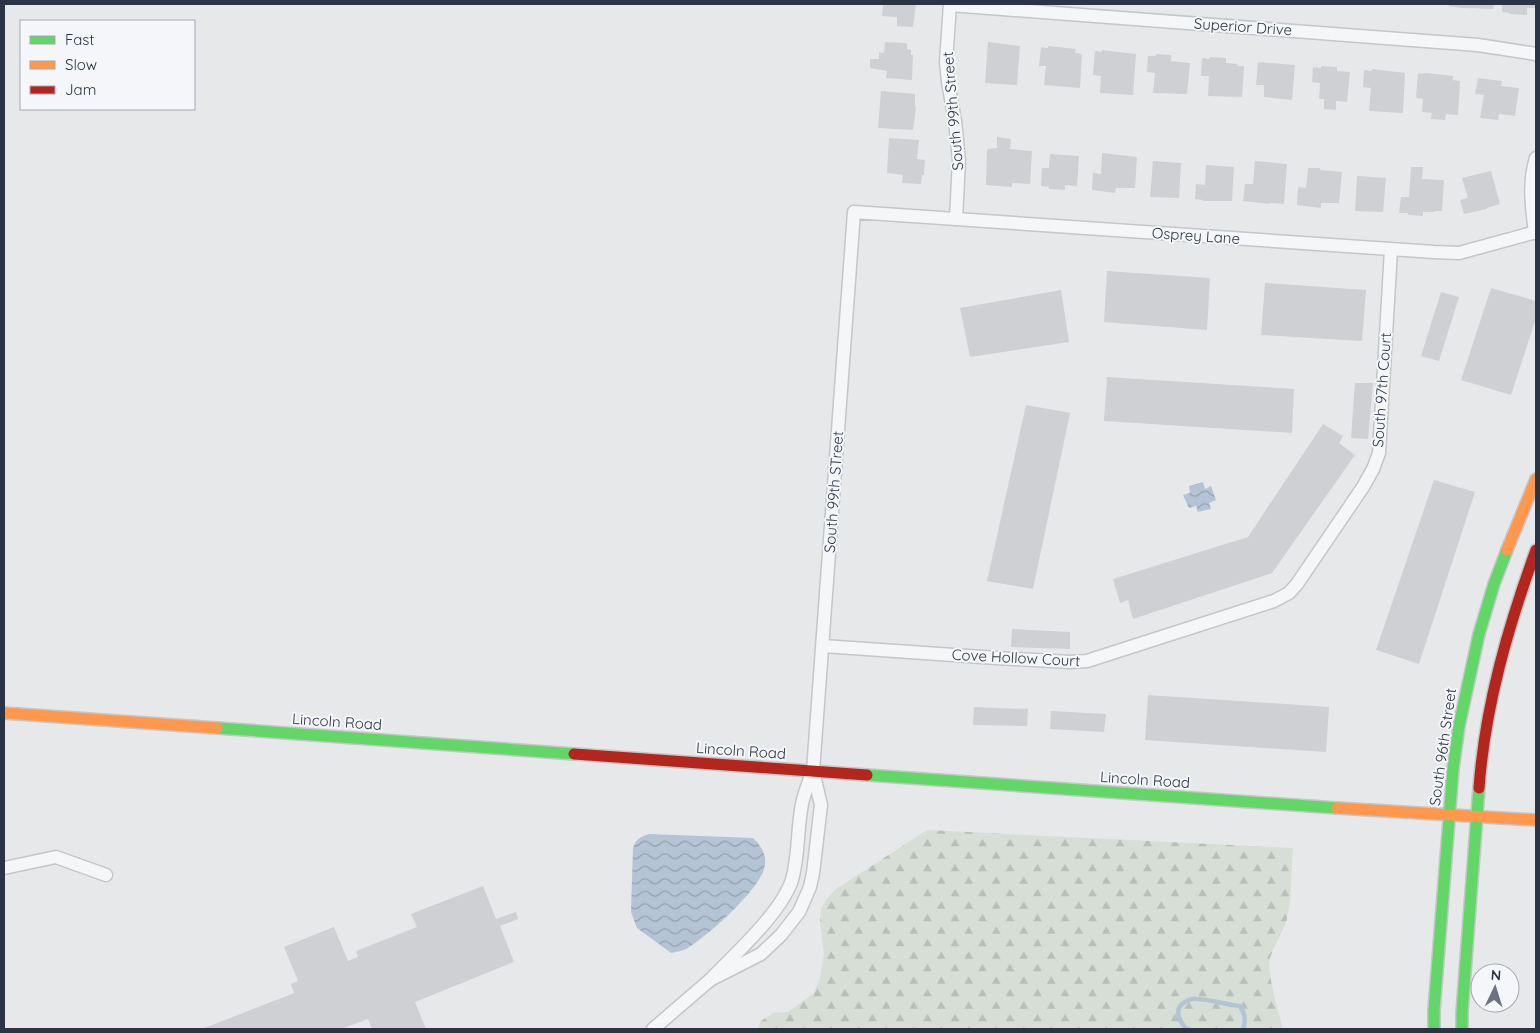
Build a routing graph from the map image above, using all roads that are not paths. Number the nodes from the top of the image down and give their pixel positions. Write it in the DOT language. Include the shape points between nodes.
graph roads {
  1 [pos="950,4"];
  2 [pos="1536,54"];
  3 [pos="1536,158"];
  4 [pos="854,212"];
  5 [pos="956,219"];
  6 [pos="1536,232"];
  7 [pos="1391,250"];
  8 [pos="1536,479"];
  9 [pos="1536,550"];
  10 [pos="1289,593"];
  11 [pos="823,646"];
  12 [pos="4,713"];
  13 [pos="813,772"];
  14 [pos="1449,814"];
  15 [pos="1477,816"];
  16 [pos="1536,820"];
  17 [pos="4,868"];
  18 [pos="106,875"];
  19 [pos="710,980"];
  20 [pos="653,1029"];
  21 [pos="1434,1029"];
  22 [pos="1462,1029"];
  1 -- 2 [label="street, Superior Drive" via="1478,45"];
  1 -- 5 [label="street, South 99th Street" via="946,62 959,160"];
  3 -- 6 [label="street" via="1531,190"];
  4 -- 5 [label="street, Osprey Lane"];
  4 -- 11 [label="street, South 99th STreet"];
  5 -- 7 [label="street, Osprey Lane"];
  6 -- 7 [label="street, Osprey Lane" via="1459,253"];
  7 -- 10 [label="street, South 97th Court" via="1379,453 1363,487"];
  8 -- 14 [label="street, South 96th Street" via="1506,552 1479,634 1459,726"];
  9 -- 15 [label="street" via="1513,616 1487,720"];
  10 -- 11 [label="street, Cove Hollow Court" via="1274,601 1087,661"];
  11 -- 13 [label="street, South 99th STreet"];
  12 -- 13 [label="street, Lincoln Road"];
  13 -- 14 [label="street, Lincoln Road"];
  13 -- 19 [label="street" via="802,803 791,881 763,924"];
  13 -- 19 [label="street" via="822,805 810,887 799,912 761,954"];
  14 -- 15 [label="street, Lincoln Road"];
  14 -- 21 [label="street, South 96th Street"];
  15 -- 16 [label="street, Lincoln Road"];
  15 -- 22 [label="street"];
  17 -- 18 [label="street" via="56,857"];
  19 -- 20 [label="street"];
}
